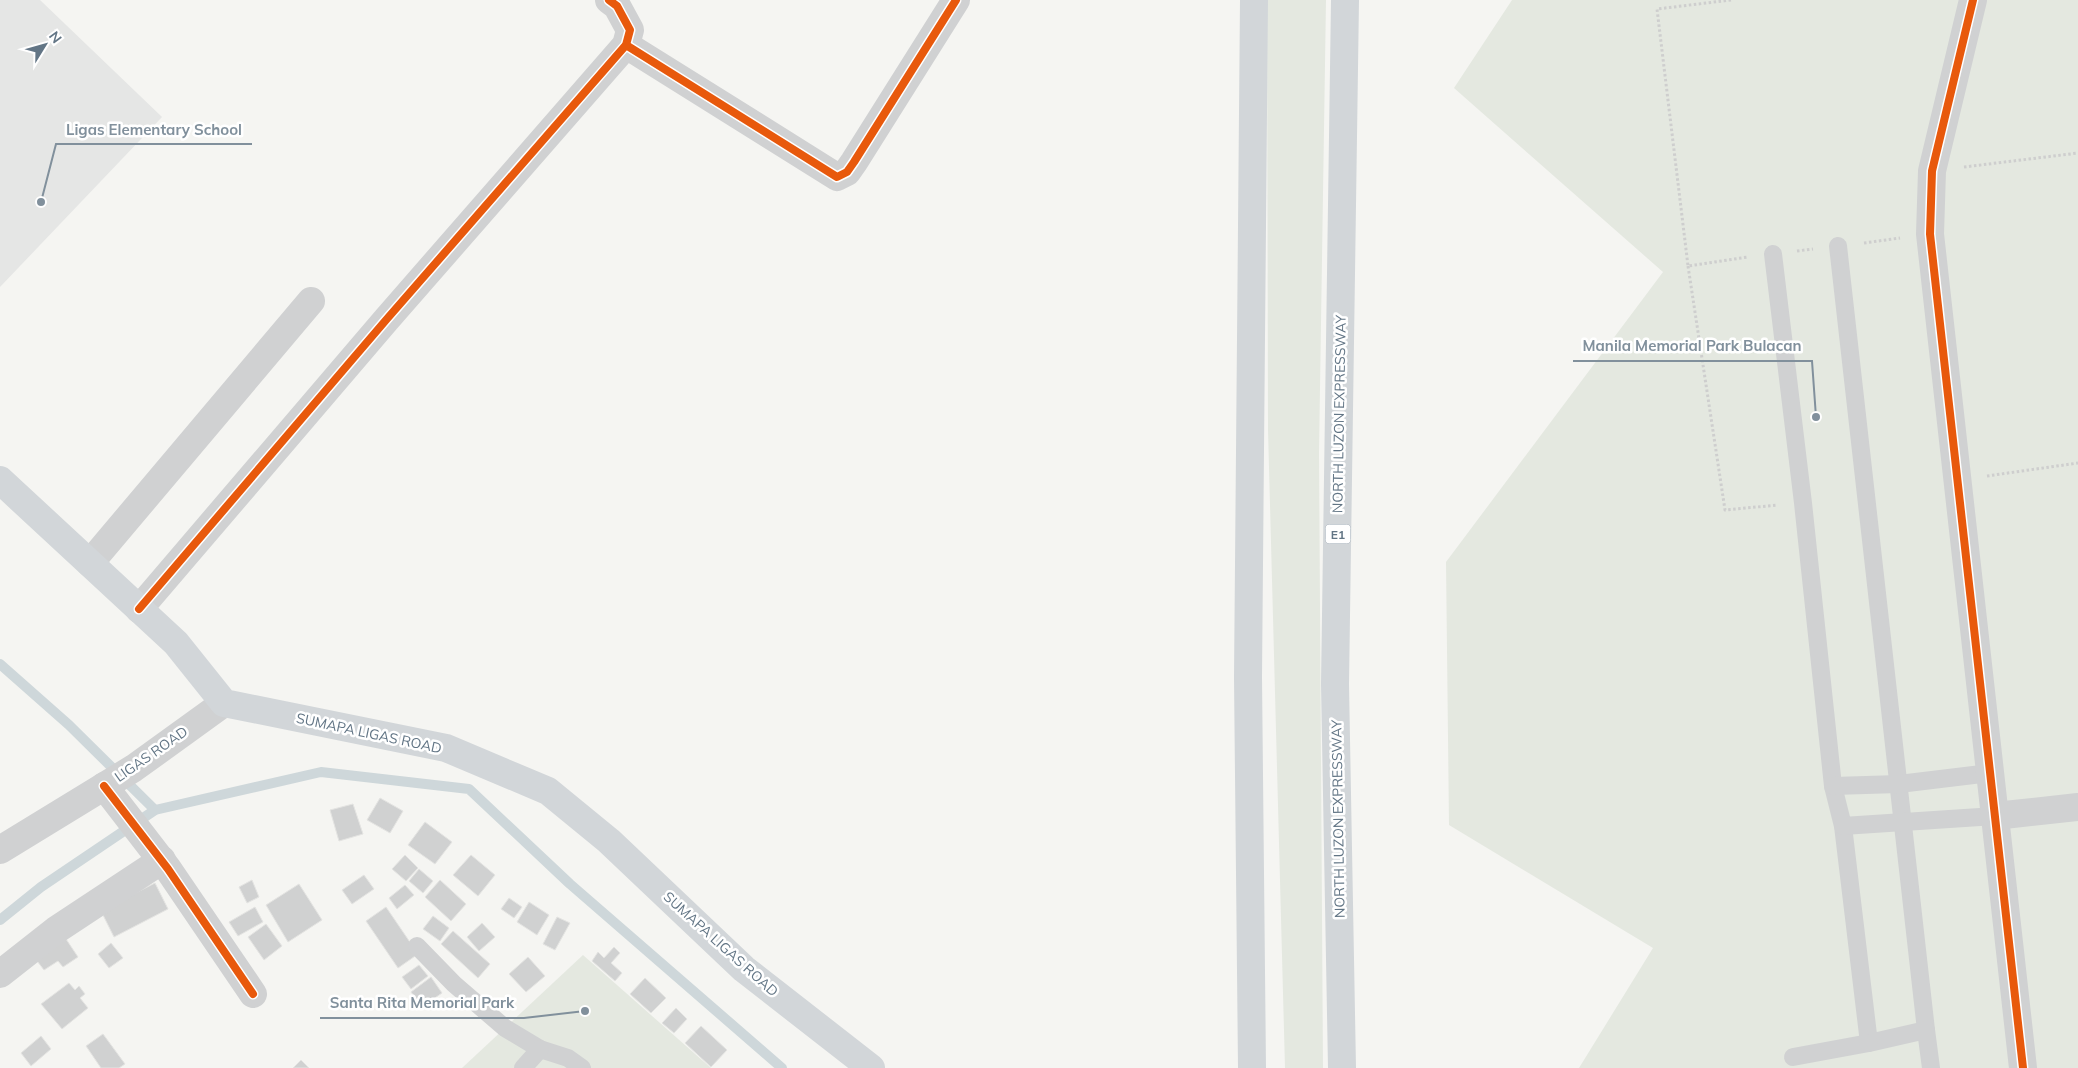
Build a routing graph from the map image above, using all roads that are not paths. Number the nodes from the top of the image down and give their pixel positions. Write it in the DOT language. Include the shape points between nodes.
graph roads {
  1 [pos="609,0"];
  2 [pos="956,0"];
  3 [pos="1254,0"];
  4 [pos="1345,0"];
  5 [pos="1973,0"];
  6 [pos="626,45"];
  7 [pos="1838,246"];
  8 [pos="1774,254"];
  9 [pos="311,301"];
  10 [pos="0,480"];
  11 [pos="90,563"];
  12 [pos="139,609"];
  13 [pos="224,703"];
  14 [pos="1990,772"];
  15 [pos="1900,784"];
  16 [pos="1833,786"];
  17 [pos="111,794"];
  18 [pos="2078,806"];
  19 [pos="1996,816"];
  20 [pos="1904,824"];
  21 [pos="1843,826"];
  22 [pos="0,850"];
  23 [pos="162,860"];
  24 [pos="417,946"];
  25 [pos="0,974"];
  26 [pos="253,994"];
  27 [pos="1926,1030"];
  28 [pos="1869,1042"];
  29 [pos="540,1049"];
  30 [pos="1793,1056"];
  31 [pos="523,1068"];
  32 [pos="582,1068"];
  33 [pos="871,1068"];
  34 [pos="1252,1068"];
  35 [pos="1342,1068"];
  36 [pos="1931,1068"];
  37 [pos="2023,1068"];
  1 -- 6 [label="street" via="617,6 630,30"];
  2 -- 6 [label="street" via="854,162 847,172 837,177"];
  3 -- 34 [label="main road" via="1248,667"];
  4 -- 35 [label="main road, NORTH LUZON EXPRESSWAY / E1" via="1335,684"];
  5 -- 14 [label="street" via="1932,171 1930,234"];
  6 -- 12 [label="street"];
  7 -- 15 [label="lane"];
  8 -- 16 [label="lane"];
  9 -- 11 [label="street"];
  10 -- 11 [label="main road"];
  11 -- 12 [label="main road"];
  12 -- 13 [label="main road" via="176,642"];
  13 -- 17 [label="street, LIGAS ROAD" via="134,768"];
  13 -- 33 [label="main road, SUMAPA LIGAS ROAD" via="446,748 548,791 609,840 744,968"];
  14 -- 15 [label="lane"];
  14 -- 19 [label="street"];
  15 -- 16 [label="lane"];
  15 -- 20 [label="lane"];
  16 -- 21 [label="lane"];
  17 -- 22 [label="street, LIGAS ROAD"];
  17 -- 23 [label="street"];
  18 -- 19 [label="street"];
  19 -- 20 [label="lane"];
  19 -- 37 [label="street"];
  20 -- 21 [label="lane"];
  20 -- 27 [label="lane"];
  21 -- 28 [label="lane"];
  23 -- 25 [label="street" via="56,930"];
  23 -- 26 [label="street"];
  24 -- 29 [label="lane" via="454,984 505,1028"];
  27 -- 28 [label="lane"];
  27 -- 36 [label="lane"];
  28 -- 30 [label="lane"];
  29 -- 31 [label="lane"];
  29 -- 32 [label="lane" via="568,1058"];
}
